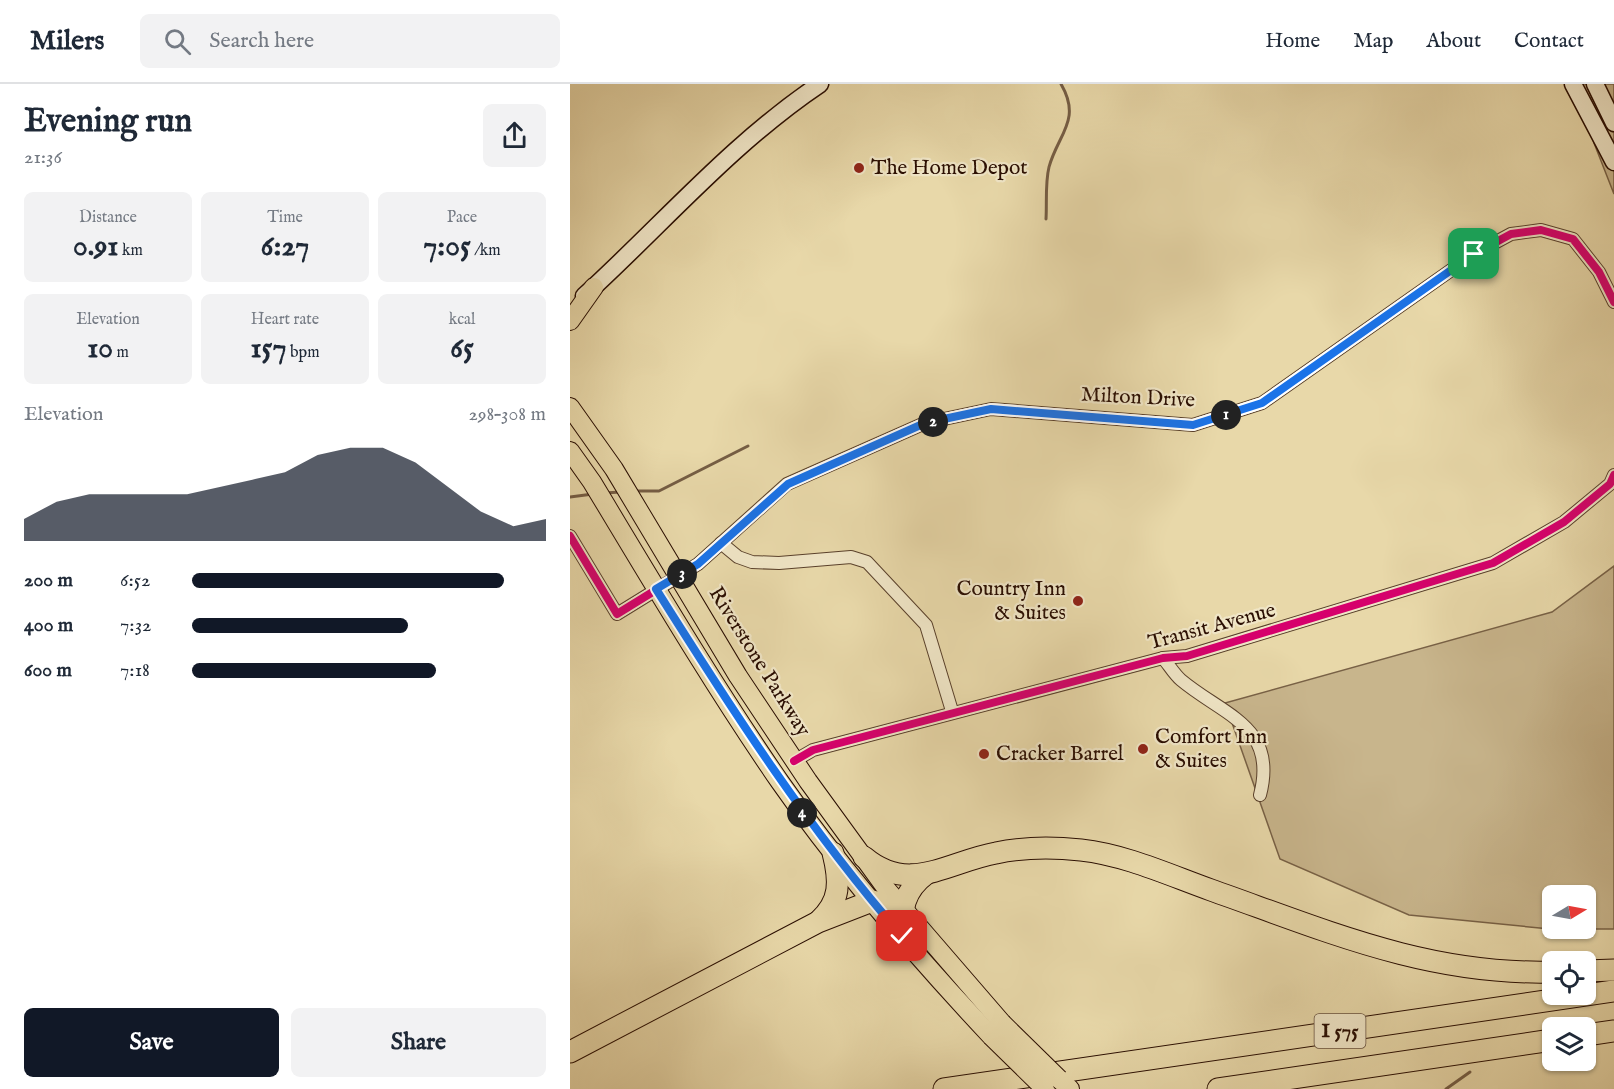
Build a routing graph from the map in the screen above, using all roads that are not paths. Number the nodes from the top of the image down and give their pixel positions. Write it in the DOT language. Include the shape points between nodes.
graph roads {
  1 [pos="820,84"];
  2 [pos="1573,84"];
  3 [pos="1595,84"];
  4 [pos="1614,123"];
  5 [pos="1614,162"];
  6 [pos="594,286"];
  7 [pos="1614,302"];
  8 [pos="570,308"];
  9 [pos="570,321"];
  10 [pos="570,407"];
  11 [pos="570,451"];
  12 [pos="1614,475"];
  13 [pos="570,536"];
  14 [pos="721,543"];
  15 [pos="678,576"];
  16 [pos="656,589"];
  17 [pos="1163,658"];
  18 [pos="952,711"];
  19 [pos="794,761"];
  20 [pos="1260,795"];
  21 [pos="833,854"];
  22 [pos="864,857"];
  23 [pos="926,874"];
  24 [pos="872,901"];
  25 [pos="903,909"];
  26 [pos="818,922"];
  27 [pos="902,936"];
  28 [pos="1614,970"];
  29 [pos="1596,971"];
  30 [pos="1542,972"];
  31 [pos="1614,991"];
  32 [pos="997,1030"];
  33 [pos="1614,1031"];
  34 [pos="1596,1034"];
  35 [pos="1542,1041"];
  36 [pos="570,1052"];
  37 [pos="944,1089"];
  38 [pos="1045,1089"];
  39 [pos="1071,1089"];
  40 [pos="1218,1089"];
  1 -- 6 [label="main road" via="738,149"];
  2 -- 5 [label="main road"];
  3 -- 4 [label="main road"];
  6 -- 8 [label="main road"];
  6 -- 9 [label="main road"];
  7 -- 14 [label="street, Milton Drive" via="1599,272 1573,239 1541,230 1511,234 1474,254 1262,403 1193,425 991,409 925,423 788,484"];
  10 -- 15 [label="main road, Riverstone Parkway" via="614,469"];
  11 -- 16 [label="main road"];
  12 -- 17 [label="street, Transit Avenue" via="1610,484 1564,522 1493,563 1188,656"];
  13 -- 16 [label="street, Milton Drive" via="617,614"];
  14 -- 15 [label="street, Milton Drive"];
  14 -- 18 [label="street" via="743,559 775,563 851,557 867,561 926,624"];
  15 -- 16 [label="street, Milton Drive"];
  15 -- 19 [label="main road, Riverstone Parkway"];
  16 -- 21 [label="main road" via="739,722"];
  17 -- 18 [label="street, Transit Avenue"];
  17 -- 20 [label="street" via="1180,679 1248,729 1262,751 1266,774"];
  18 -- 19 [label="street, Transit Avenue" via="813,750"];
  19 -- 22 [label="main road, Riverstone Parkway"];
  21 -- 24 [label="main road"];
  21 -- 26 [label="highway" via="838,890 832,907"];
  22 -- 23 [label="highway" via="895,875"];
  22 -- 25 [label="main road, Riverstone Parkway"];
  23 -- 25 [label="highway" via="909,891"];
  23 -- 30 [label="highway" via="967,859 1012,850 1086,851 1141,865 1406,957 1486,971"];
  24 -- 25 [label="highway"];
  24 -- 26 [label="highway"];
  24 -- 27 [label="main road"];
  25 -- 27 [label="highway"];
  25 -- 32 [label="main road, Riverstone Parkway"];
  26 -- 36 [label="highway"];
  27 -- 32 [label="main road"];
  28 -- 29 [label="highway"];
  31 -- 37 [label="highway, I 575"];
  32 -- 38 [label="main road, bridge"];
  32 -- 39 [label="main road, Riverstone Parkway, bridge"];
  33 -- 34 [label="highway"];
  35 -- 40 [label="highway, I 575"];
}
